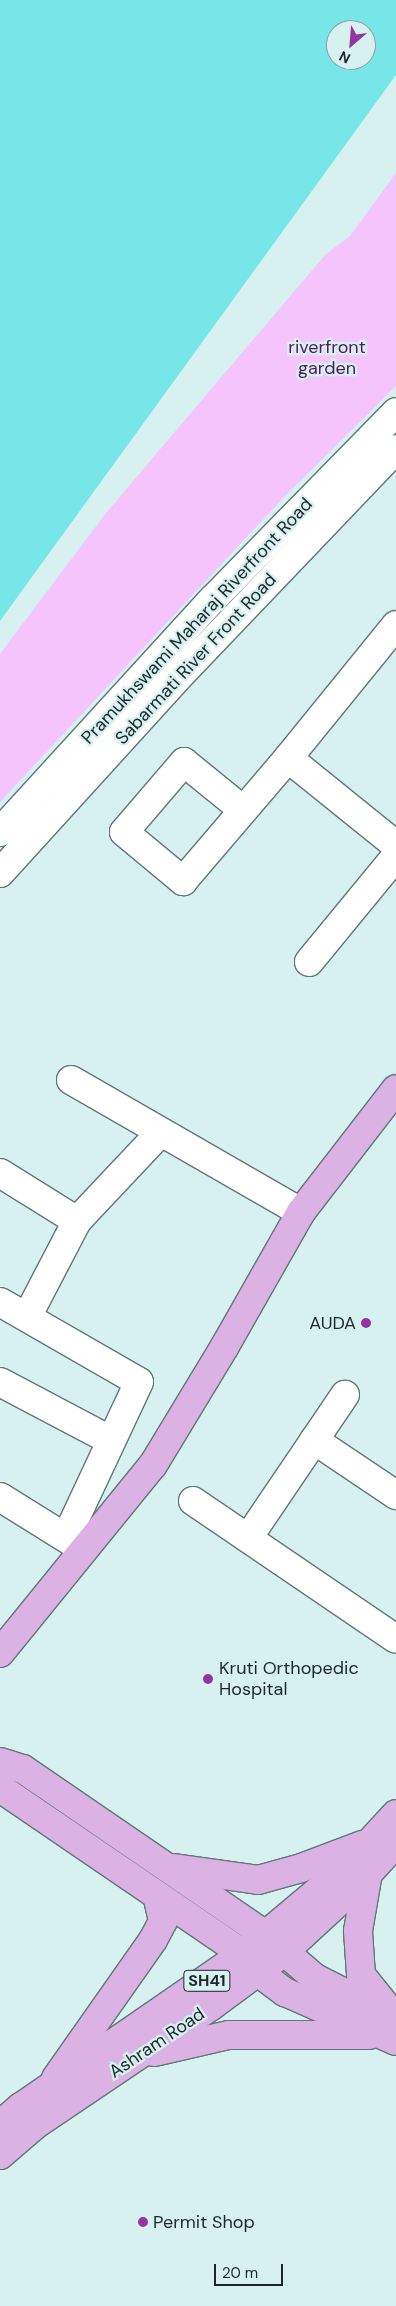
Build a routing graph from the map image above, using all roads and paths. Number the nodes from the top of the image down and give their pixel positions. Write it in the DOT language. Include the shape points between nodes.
graph roads {
  1 [pos="396,412"];
  2 [pos="396,449"];
  3 [pos="396,625"];
  4 [pos="288,758"];
  5 [pos="243,810"];
  6 [pos="0,832"];
  7 [pos="396,844"];
  8 [pos="396,856"];
  9 [pos="0,873"];
  10 [pos="309,962"];
  11 [pos="71,1080"];
  12 [pos="396,1089"];
  13 [pos="160,1132"];
  14 [pos="0,1173"];
  15 [pos="301,1212"];
  16 [pos="77,1221"];
  17 [pos="0,1302"];
  18 [pos="27,1317"];
  19 [pos="0,1382"];
  20 [pos="345,1395"];
  21 [pos="110,1440"];
  22 [pos="314,1440"];
  23 [pos="396,1495"];
  24 [pos="0,1497"];
  25 [pos="193,1501"];
  26 [pos="248,1538"];
  27 [pos="75,1543"];
  28 [pos="396,1639"];
  29 [pos="0,1653"];
  30 [pos="0,1762"];
  31 [pos="0,1788"];
  32 [pos="396,1814"];
  33 [pos="383,1842"];
  34 [pos="165,1867"];
  35 [pos="368,1873"];
  36 [pos="157,1896"];
  37 [pos="274,1944"];
  38 [pos="251,1963"];
  39 [pos="393,2028"];
  40 [pos="140,2055"];
  41 [pos="45,2094"];
  42 [pos="0,2125"];
  43 [pos="0,2155"];
  1 -- 6 [label="street, Pramukhswami Maharaj Riverfront Road" via="214,598"];
  2 -- 9 [label="street, Sabarmati River Front Road" via="183,672"];
  3 -- 4 [label="street"];
  4 -- 5 [label="street"];
  4 -- 7 [label="street"];
  8 -- 10 [label="street"];
  11 -- 13 [label="street"];
  12 -- 15 [label="main road"];
  13 -- 15 [label="street"];
  13 -- 16 [label="street"];
  14 -- 16 [label="street"];
  15 -- 27 [label="main road" via="153,1465"];
  16 -- 18 [label="street"];
  17 -- 18 [label="street"];
  18 -- 21 [label="street" via="139,1382"];
  19 -- 21 [label="street"];
  20 -- 22 [label="street"];
  21 -- 27 [label="street"];
  22 -- 23 [label="street"];
  22 -- 26 [label="street"];
  24 -- 27 [label="street"];
  25 -- 26 [label="street"];
  26 -- 28 [label="street"];
  27 -- 29 [label="main road"];
  30 -- 34 [label="main road" via="23,1769"];
  31 -- 36 [label="main road"];
  32 -- 33 [label="main road, Ashram Road / SH41"];
  33 -- 34 [label="main road" via="258,1880"];
  33 -- 35 [label="main road, Ashram Road"];
  33 -- 37 [label="main road, Ashram Road / SH41" via="349,1865"];
  34 -- 37 [label="main road"];
  35 -- 37 [label="main road, Ashram Road"];
  35 -- 39 [label="main road" via="358,1931 361,1975"];
  36 -- 38 [label="main road"];
  36 -- 41 [label="main road" via="163,1921 153,1940"];
  37 -- 38 [label="main road, Ashram Road / SH41"];
  37 -- 39 [label="main road" via="315,1978"];
  38 -- 39 [label="main road" via="285,1992"];
  38 -- 40 [label="main road, Ashram Road"];
  38 -- 41 [label="main road, Ashram Road / SH41"];
  39 -- 40 [label="main road" via="229,2035"];
  40 -- 43 [label="main road, Ashram Road" via="35,2125"];
  41 -- 42 [label="main road, Ashram Road / SH41" via="21,2107"];
}
